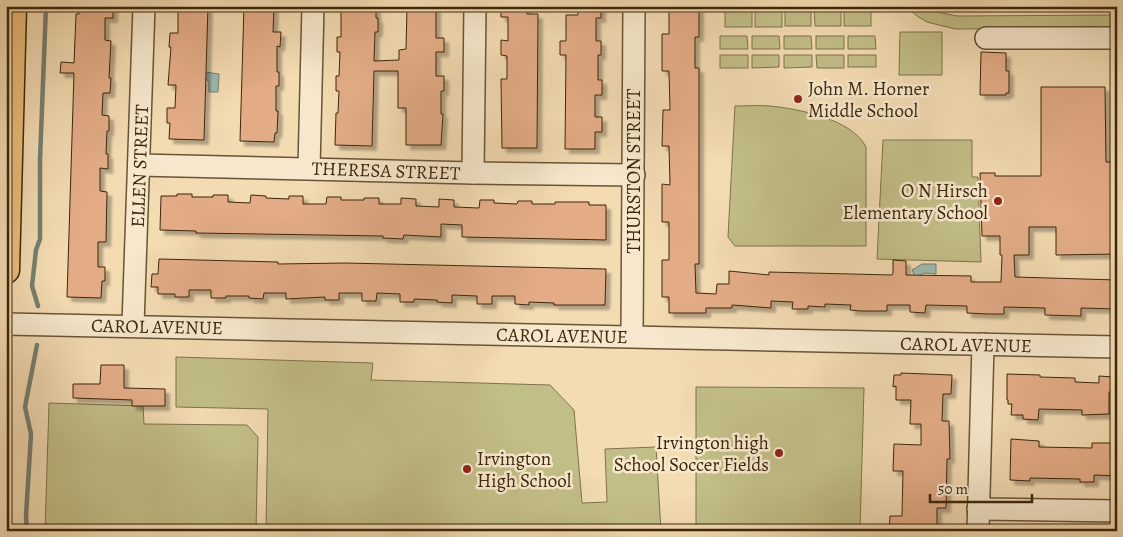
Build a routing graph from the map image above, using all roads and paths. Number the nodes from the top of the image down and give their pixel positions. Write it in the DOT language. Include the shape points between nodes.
graph roads {
  1 [pos="13,6"];
  2 [pos="144,6"];
  3 [pos="313,6"];
  4 [pos="475,6"];
  5 [pos="634,6"];
  6 [pos="986,38"];
  7 [pos="1117,38"];
  8 [pos="9,67"];
  9 [pos="139,165"];
  10 [pos="310,168"];
  11 [pos="473,173"];
  12 [pos="634,174"];
  13 [pos="6,270"];
  14 [pos="6,324"];
  15 [pos="133,325"];
  16 [pos="632,336"];
  17 [pos="983,344"];
  18 [pos="1117,347"];
  19 [pos="978,509"];
  20 [pos="1117,512"];
  21 [pos="978,531"];
  1 -- 8 [label="main road"];
  2 -- 9 [label="street, ELLEN STREET"];
  3 -- 10 [label="street"];
  4 -- 11 [label="street"];
  5 -- 12 [label="street, THURSTON STREET"];
  6 -- 7 [label="street"];
  8 -- 13 [label="main road"];
  9 -- 10 [label="street, THERESA STREET"];
  9 -- 15 [label="street, ELLEN STREET"];
  10 -- 11 [label="street, THERESA STREET"];
  11 -- 12 [label="street, THERESA STREET"];
  12 -- 16 [label="street, THURSTON STREET"];
  14 -- 15 [label="street, CAROL AVENUE"];
  15 -- 16 [label="street, CAROL AVENUE"];
  16 -- 17 [label="street, CAROL AVENUE"];
  17 -- 18 [label="street, CAROL AVENUE"];
  17 -- 19 [label="street"];
  19 -- 20 [label="street"];
  19 -- 21 [label="street"];
}
